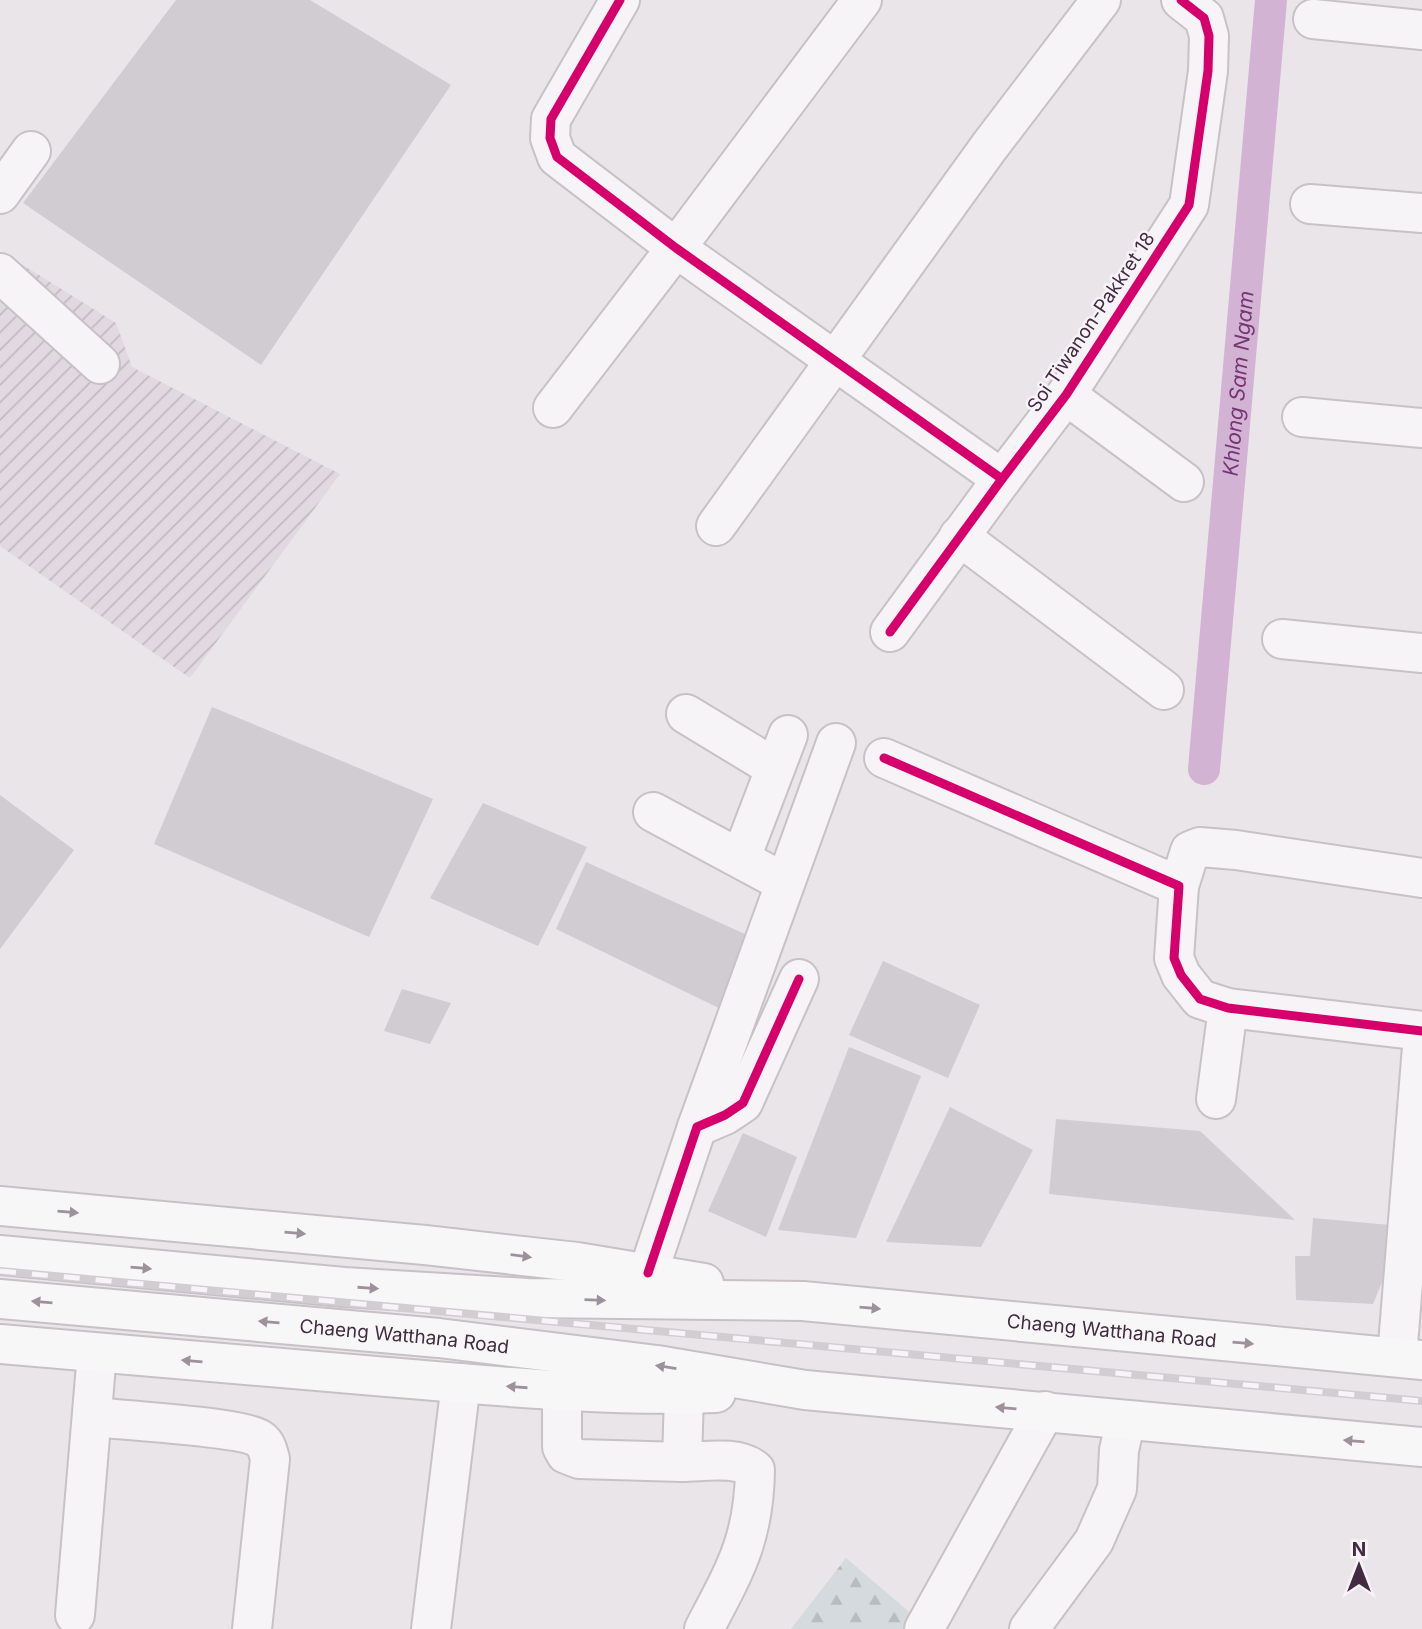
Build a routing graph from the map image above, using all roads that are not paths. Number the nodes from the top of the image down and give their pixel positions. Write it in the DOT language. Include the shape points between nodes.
graph roads {
  1 [pos="620,0"];
  2 [pos="862,0"];
  3 [pos="1101,0"];
  4 [pos="1181,0"];
  5 [pos="1313,19"];
  6 [pos="1422,30"];
  7 [pos="31,151"];
  8 [pos="0,194"];
  9 [pos="1310,204"];
  10 [pos="1422,213"];
  11 [pos="676,248"];
  12 [pos="0,273"];
  13 [pos="834,360"];
  14 [pos="100,364"];
  15 [pos="1066,395"];
  16 [pos="553,408"];
  17 [pos="1302,417"];
  18 [pos="1422,428"];
  19 [pos="1002,479"];
  20 [pos="1184,482"];
  21 [pos="716,526"];
  22 [pos="959,536"];
  23 [pos="890,632"];
  24 [pos="1282,639"];
  25 [pos="1422,653"];
  26 [pos="1164,690"];
  27 [pos="686,714"];
  28 [pos="836,743"];
  29 [pos="884,758"];
  30 [pos="653,813"];
  31 [pos="741,858"];
  32 [pos="1422,877"];
  33 [pos="785,883"];
  34 [pos="1179,886"];
  35 [pos="799,979"];
  36 [pos="1228,1007"];
  37 [pos="1422,1031"];
  38 [pos="1422,1047"];
  39 [pos="1216,1099"];
  40 [pos="697,1126"];
  41 [pos="0,1206"];
  42 [pos="0,1255"];
  43 [pos="648,1273"];
  44 [pos="0,1299"];
  45 [pos="803,1301"];
  46 [pos="0,1344"];
  47 [pos="97,1353"];
  48 [pos="1410,1358"];
  49 [pos="461,1383"];
  50 [pos="562,1390"];
  51 [pos="805,1390"];
  52 [pos="684,1394"];
  53 [pos="1045,1412"];
  54 [pos="93,1417"];
  55 [pos="1126,1420"];
  56 [pos="1422,1447"];
  57 [pos="682,1462"];
  58 [pos="75,1615"];
  59 [pos="252,1629"];
  60 [pos="431,1629"];
  61 [pos="704,1629"];
  62 [pos="924,1629"];
  63 [pos="1030,1629"];
  1 -- 11 [label="street" via="551,119 551,146 556,157"];
  2 -- 11 [label="street"];
  3 -- 13 [label="street"];
  4 -- 15 [label="street, Soi Tiwanon-Pakkret 18" via="1204,18 1209,36 1189,205"];
  5 -- 6 [label="street"];
  7 -- 8 [label="street"];
  9 -- 10 [label="street"];
  11 -- 13 [label="street"];
  11 -- 16 [label="street"];
  12 -- 14 [label="street"];
  13 -- 19 [label="street"];
  13 -- 21 [label="street"];
  15 -- 19 [label="street, Soi Tiwanon-Pakkret 18"];
  15 -- 20 [label="street"];
  17 -- 18 [label="street"];
  19 -- 22 [label="street, Soi Tiwanon-Pakkret 18"];
  22 -- 23 [label="street, Soi Tiwanon-Pakkret 18"];
  22 -- 26 [label="street"];
  24 -- 25 [label="street"];
  27 -- 31 [label="street" via="781,752"];
  28 -- 33 [label="street"];
  29 -- 34 [label="street"];
  30 -- 31 [label="street"];
  31 -- 33 [label="street"];
  32 -- 34 [label="street" via="1200,847 1190,850"];
  33 -- 40 [label="street"];
  34 -- 36 [label="street" via="1174,958 1200,999"];
  35 -- 40 [label="street" via="743,1103"];
  36 -- 37 [label="street"];
  36 -- 39 [label="street"];
  38 -- 48 [label="street"];
  40 -- 43 [label="street"];
  41 -- 43 [label="main road, Chaeng Watthana Road, one-way" via="425,1245"];
  42 -- 45 [label="main road, Chaeng Watthana Road, one-way" via="344,1287 527,1298"];
  43 -- 45 [label="main road, Chaeng Watthana Road"];
  51 -- 44 [label="main road, Chaeng Watthana Road, one-way" via="657,1365 439,1338"];
  45 -- 48 [label="main road, Chaeng Watthana Road, one-way"];
  46 -- 47 [label="main road, Chaeng Watthana Road"];
  49 -- 47 [label="main road, Chaeng Watthana Road, one-way"];
  47 -- 54 [label="street"];
  50 -- 49 [label="main road, Chaeng Watthana Road, one-way"];
  49 -- 60 [label="street"];
  50 -- 52 [label="main road, Chaeng Watthana Road"];
  50 -- 57 [label="street" via="562,1447 566,1454 579,1459"];
  51 -- 52 [label="main road, Chaeng Watthana Road"];
  53 -- 51 [label="main road, Chaeng Watthana Road, one-way"];
  52 -- 57 [label="street"];
  53 -- 55 [label="main road, Chaeng Watthana Road"];
  53 -- 62 [label="street"];
  54 -- 58 [label="street"];
  54 -- 59 [label="street" via="236,1431 260,1438 267,1447 270,1459"];
  56 -- 55 [label="main road, Chaeng Watthana Road, one-way"];
  55 -- 63 [label="street" via="1116,1489 1094,1541"];
  57 -- 61 [label="street" via="736,1462 755,1470 750,1530"];
}
